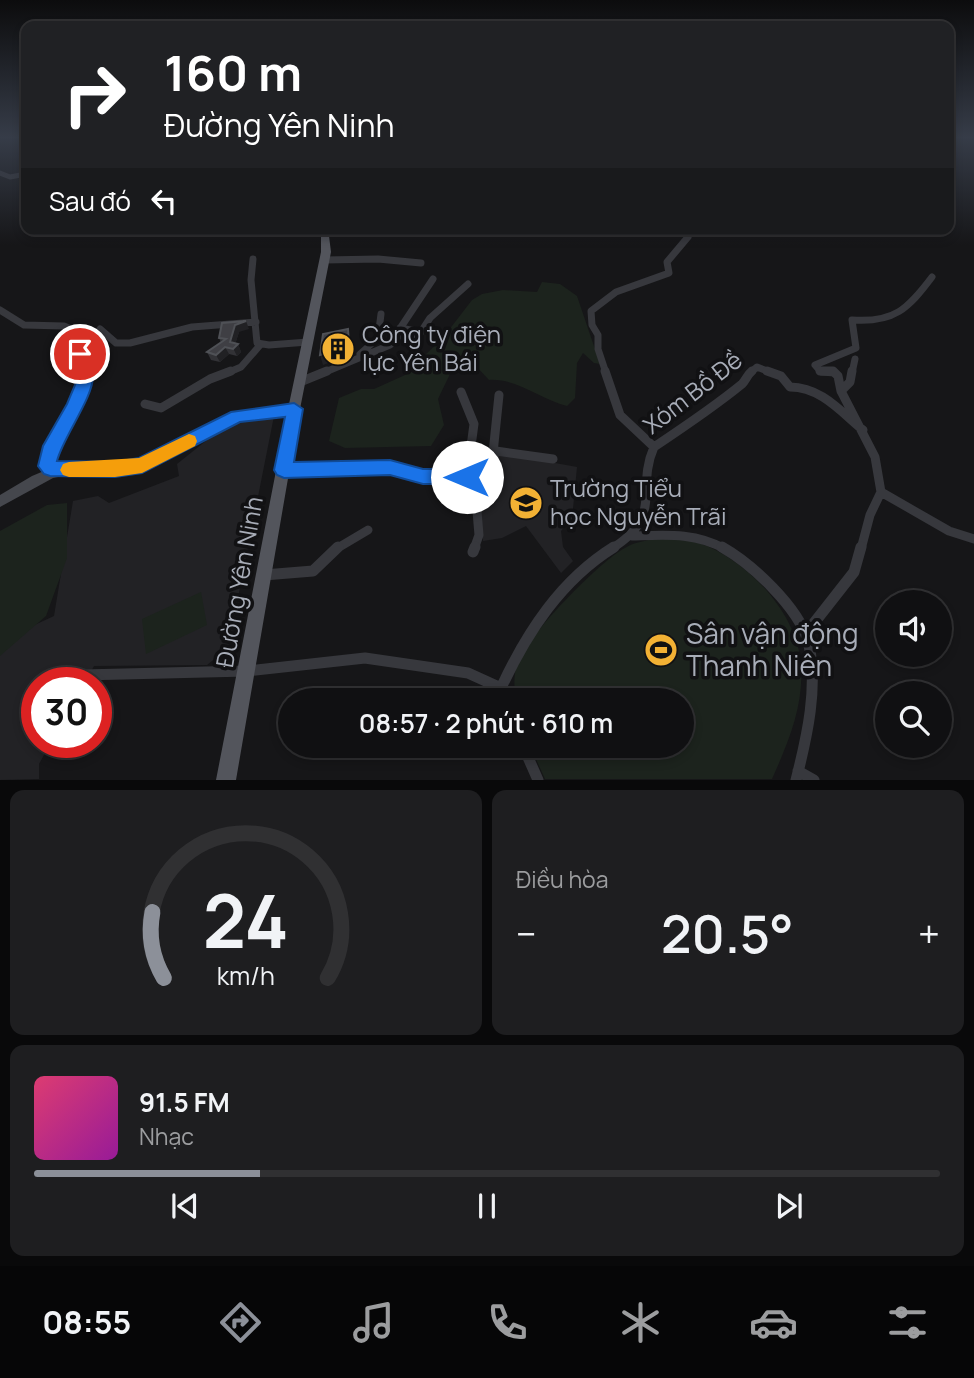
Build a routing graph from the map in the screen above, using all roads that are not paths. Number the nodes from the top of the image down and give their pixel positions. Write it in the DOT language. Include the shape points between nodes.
graph roads {
  1 [pos="0,173"];
  2 [pos="21,175"];
  3 [pos="324,235"];
  4 [pos="691,235"];
  5 [pos="253,259"];
  6 [pos="325,260"];
  7 [pos="421,263"];
  8 [pos="932,277"];
  9 [pos="433,279"];
  10 [pos="468,284"];
  11 [pos="0,310"];
  12 [pos="382,314"];
  13 [pos="256,322"];
  14 [pos="400,328"];
  15 [pos="100,329"];
  16 [pos="421,332"];
  17 [pos="312,340"];
  18 [pos="261,345"];
  19 [pos="412,346"];
  20 [pos="855,359"];
  21 [pos="338,367"];
  22 [pos="300,382"];
  23 [pos="841,391"];
  24 [pos="461,393"];
  25 [pos="499,395"];
  26 [pos="145,404"];
  27 [pos="294,409"];
  28 [pos="863,430"];
  29 [pos="654,447"];
  30 [pos="493,453"];
  31 [pos="553,459"];
  32 [pos="60,470"];
  33 [pos="284,470"];
  34 [pos="470,477"];
  35 [pos="881,492"];
  36 [pos="0,502"];
  37 [pos="368,530"];
  38 [pos="632,536"];
  39 [pos="974,539"];
  40 [pos="473,552"];
  41 [pos="264,575"];
  42 [pos="808,639"];
  43 [pos="247,671"];
  44 [pos="112,673"];
  45 [pos="501,688"];
  46 [pos="528,758"];
  47 [pos="797,775"];
  48 [pos="226,779"];
  49 [pos="538,779"];
  50 [pos="814,779"];
  1 -- 2 [label="street"];
  3 -- 6 [label="main road, Đường Yên Ninh"];
  4 -- 29 [label="street" via="667,262 669,273 615,291 591,311 620,415"];
  5 -- 13 [label="street"];
  6 -- 7 [label="street"];
  6 -- 17 [label="main road, Đường Yên Ninh"];
  8 -- 23 [label="street" via="901,314 866,322 852,320 856,348 815,365 821,372 833,371 838,376"];
  9 -- 14 [label="street"];
  10 -- 16 [label="street"];
  11 -- 32 [label="street" via="23,324 76,331 85,378 52,446 47,466"];
  12 -- 21 [label="street" via="380,337"];
  13 -- 15 [label="street" via="192,327 131,343 116,343"];
  13 -- 18 [label="street"];
  14 -- 16 [label="street"];
  14 -- 21 [label="street" via="390,345"];
  16 -- 19 [label="street"];
  17 -- 18 [label="street"];
  17 -- 22 [label="main road, Đường Yên Ninh"];
  18 -- 26 [label="street" via="241,367 161,408"];
  20 -- 23 [label="street" via="850,382"];
  21 -- 22 [label="street"];
  22 -- 27 [label="main road, Đường Yên Ninh"];
  23 -- 28 [label="street"];
  24 -- 34 [label="street" via="474,424"];
  25 -- 30 [label="street"];
  27 -- 32 [label="street" via="237,416 142,466"];
  27 -- 33 [label="main road, Đường Yên Ninh"];
  28 -- 29 [label="street, Xóm Bồ Đề" via="835,402 805,387 790,387 781,376 757,367 699,418"];
  28 -- 35 [label="street" via="879,470"];
  29 -- 38 [label="street, Xóm Bồ Đề" via="641,520"];
  30 -- 31 [label="street" via="502,450"];
  30 -- 34 [label="street" via="486,474"];
  32 -- 36 [label="street"];
  33 -- 34 [label="street" via="390,468 423,477"];
  33 -- 41 [label="main road, Đường Yên Ninh"];
  34 -- 40 [label="street" via="479,535"];
  35 -- 39 [label="street" via="949,531"];
  35 -- 42 [label="street" via="854,572 814,623"];
  37 -- 41 [label="street" via="340,546 313,571"];
  38 -- 42 [label="street" via="689,535 728,551 766,580"];
  38 -- 45 [label="street" via="589,564 565,587 514,659"];
  41 -- 43 [label="main road, Đường Yên Ninh"];
  42 -- 47 [label="street" via="812,698"];
  43 -- 44 [label="street"];
  43 -- 45 [label="street" via="365,658 468,673"];
  43 -- 48 [label="main road, Đường Yên Ninh"];
  46 -- 49 [label="street"];
  47 -- 50 [label="street"];
}
